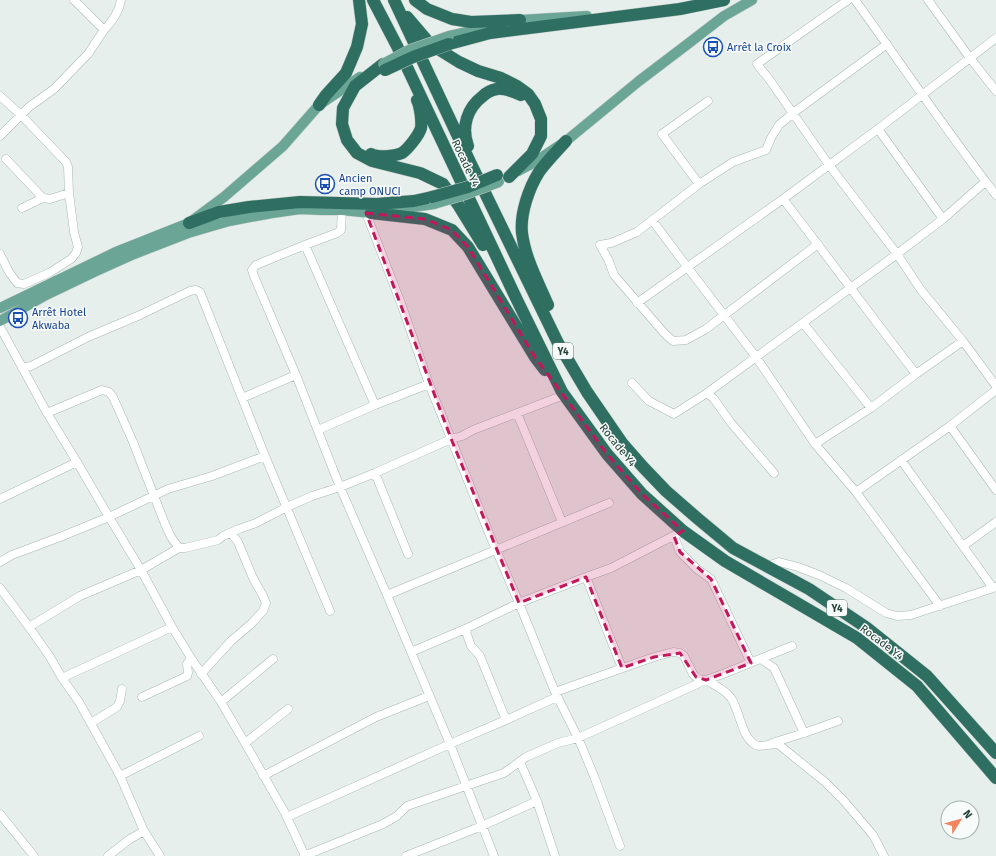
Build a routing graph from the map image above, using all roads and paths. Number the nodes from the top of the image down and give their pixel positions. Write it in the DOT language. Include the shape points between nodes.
graph roads {
  1 [pos="74,0"];
  2 [pos="121,0"];
  3 [pos="359,0"];
  4 [pos="374,0"];
  5 [pos="395,0"];
  6 [pos="415,0"];
  7 [pos="702,0"];
  8 [pos="724,0"];
  9 [pos="848,0"];
  10 [pos="855,0"];
  11 [pos="928,0"];
  12 [pos="748,2"];
  13 [pos="520,20"];
  14 [pos="104,30"];
  15 [pos="996,38"];
  16 [pos="449,40"];
  17 [pos="887,44"];
  18 [pos="397,46"];
  19 [pos="970,58"];
  20 [pos="384,67"];
  21 [pos="996,91"];
  22 [pos="922,95"];
  23 [pos="0,96"];
  24 [pos="708,101"];
  25 [pos="319,105"];
  26 [pos="793,113"];
  27 [pos="21,115"];
  28 [pos="878,129"];
  29 [pos="0,136"];
  30 [pos="566,141"];
  31 [pos="6,159"];
  32 [pos="829,165"];
  33 [pos="501,178"];
  34 [pos="985,182"];
  35 [pos="699,184"];
  36 [pos="69,192"];
  37 [pos="486,194"];
  38 [pos="996,195"];
  39 [pos="43,198"];
  40 [pos="783,199"];
  41 [pos="433,201"];
  42 [pos="22,208"];
  43 [pos="342,210"];
  44 [pos="369,213"];
  45 [pos="943,219"];
  46 [pos="652,220"];
  47 [pos="189,223"];
  48 [pos="818,244"];
  49 [pos="305,245"];
  50 [pos="0,254"];
  51 [pos="897,254"];
  52 [pos="688,268"];
  53 [pos="850,288"];
  54 [pos="517,300"];
  55 [pos="638,303"];
  56 [pos="0,308"];
  57 [pos="725,315"];
  58 [pos="0,321"];
  59 [pos="803,323"];
  60 [pos="0,327"];
  61 [pos="963,341"];
  62 [pos="756,357"];
  63 [pos="22,368"];
  64 [pos="916,374"];
  65 [pos="296,375"];
  66 [pos="632,383"];
  67 [pos="429,384"];
  68 [pos="996,386"];
  69 [pos="996,390"];
  70 [pos="707,393"];
  71 [pos="563,394"];
  72 [pos="242,398"];
  73 [pos="375,405"];
  74 [pos="871,408"];
  75 [pos="46,413"];
  76 [pos="516,413"];
  77 [pos="950,426"];
  78 [pos="318,430"];
  79 [pos="452,439"];
  80 [pos="816,444"];
  81 [pos="265,456"];
  82 [pos="901,460"];
  83 [pos="77,462"];
  84 [pos="375,473"];
  85 [pos="774,473"];
  86 [pos="340,487"];
  87 [pos="996,490"];
  88 [pos="666,491"];
  89 [pos="856,492"];
  90 [pos="154,495"];
  91 [pos="0,499"];
  92 [pos="610,503"];
  93 [pos="287,507"];
  94 [pos="109,517"];
  95 [pos="562,522"];
  96 [pos="996,522"];
  97 [pos="231,532"];
  98 [pos="678,533"];
  99 [pos="963,546"];
  100 [pos="179,548"];
  101 [pos="496,550"];
  102 [pos="408,554"];
  103 [pos="0,562"];
  104 [pos="767,566"];
  105 [pos="141,570"];
  106 [pos="586,577"];
  107 [pos="994,587"];
  108 [pos="0,588"];
  109 [pos="387,595"];
  110 [pos="519,602"];
  111 [pos="940,606"];
  112 [pos="330,611"];
  113 [pos="172,626"];
  114 [pos="29,627"];
  115 [pos="465,629"];
  116 [pos="792,646"];
  117 [pos="411,652"];
  118 [pos="191,658"];
  119 [pos="273,659"];
  120 [pos="761,659"];
  121 [pos="752,663"];
  122 [pos="622,668"];
  123 [pos="201,674"];
  124 [pos="62,678"];
  125 [pos="706,680"];
  126 [pos="122,689"];
  127 [pos="556,694"];
  128 [pos="429,696"];
  129 [pos="142,697"];
  130 [pos="221,702"];
  131 [pos="288,709"];
  132 [pos="506,720"];
  133 [pos="838,721"];
  134 [pos="91,723"];
  135 [pos="804,733"];
  136 [pos="199,736"];
  137 [pos="578,738"];
  138 [pos="245,743"];
  139 [pos="450,744"];
  140 [pos="767,745"];
  141 [pos="996,753"];
  142 [pos="520,762"];
  143 [pos="120,776"];
  144 [pos="264,776"];
  145 [pos="996,778"];
  146 [pos="466,785"];
  147 [pos="537,801"];
  148 [pos="0,814"];
  149 [pos="287,817"];
  150 [pos="482,826"];
  151 [pos="144,831"];
  152 [pos="620,846"];
  153 [pos="34,856"];
  154 [pos="108,856"];
  155 [pos="160,856"];
  156 [pos="305,856"];
  157 [pos="406,856"];
  158 [pos="494,856"];
  159 [pos="555,856"];
  160 [pos="884,856"];
  1 -- 14 [label="street"];
  2 -- 14 [label="street" via="111,23"];
  3 -- 25 [label="highway" via="362,24 357,47 346,73"];
  4 -- 18 [label="highway, Rocade Y4 / Y4"];
  5 -- 33 [label="highway" via="408,20 430,44 459,62 517,86 528,94 535,104 542,119 541,136 532,154"];
  5 -- 37 [label="highway, Rocade Y4 / Y4"];
  6 -- 13 [label="highway" via="426,9 452,19 471,22"];
  7 -- 13 [label="main road" via="600,15"];
  8 -- 16 [label="highway" via="680,9"];
  9 -- 26 [label="street" via="756,64"];
  10 -- 17 [label="street"];
  11 -- 19 [label="street"];
  12 -- 30 [label="main road" via="724,16"];
  13 -- 16 [label="main road"];
  14 -- 27 [label="street" via="88,54 54,89"];
  15 -- 19 [label="street"];
  16 -- 20 [label="highway, bridge"];
  17 -- 22 [label="street"];
  17 -- 26 [label="street"];
  18 -- 20 [label="highway" via="420,105 421,128 402,153 374,156 361,149 351,138 346,124 348,109 360,90"];
  18 -- 54 [label="highway, Rocade Y4 / Y4"];
  19 -- 21 [label="street"];
  19 -- 22 [label="street"];
  20 -- 25 [label="main road" via="360,76"];
  20 -- 54 [label="highway" via="355,86 343,108 342,124 347,140 357,153 372,161 420,173 443,184"];
  22 -- 28 [label="street"];
  22 -- 34 [label="street"];
  23 -- 27 [label="street"];
  24 -- 35 [label="street" via="662,134"];
  25 -- 47 [label="main road" via="283,146 224,198"];
  26 -- 32 [label="street"];
  26 -- 35 [label="street" via="779,125 766,150 733,162"];
  27 -- 29 [label="street"];
  27 -- 36 [label="street" via="66,162"];
  28 -- 32 [label="street"];
  28 -- 45 [label="street"];
  30 -- 33 [label="main road" via="535,162"];
  30 -- 88 [label="highway" via="541,170 526,199 522,232 528,258 558,328 588,380"];
  31 -- 39 [label="street"];
  32 -- 40 [label="street"];
  32 -- 51 [label="street"];
  33 -- 37 [label="highway" via="529,151 536,135 536,120 525,97 513,91 497,89 486,93 476,102 465,124 465,138"];
  33 -- 41 [label="highway, bridge" via="468,186"];
  34 -- 38 [label="street"];
  34 -- 45 [label="street"];
  35 -- 46 [label="street"];
  36 -- 39 [label="street"];
  36 -- 50 [label="street" via="78,247 70,260 24,284 17,283"];
  37 -- 88 [label="highway, Rocade Y4 / Y4" via="558,343 586,392 622,442"];
  39 -- 42 [label="street"];
  40 -- 48 [label="street"];
  40 -- 52 [label="street"];
  41 -- 44 [label="main road"];
  41 -- 47 [label="highway" via="414,200 377,204 300,202 219,212"];
  43 -- 44 [label="main road"];
  43 -- 49 [label="street" via="341,230 337,234"];
  43 -- 58 [label="main road" via="300,209 272,213 229,221 188,233 94,272"];
  44 -- 67 [label="street"];
  44 -- 71 [label="highway" via="425,218 452,230 468,247 535,357"];
  45 -- 51 [label="street"];
  46 -- 52 [label="street"];
  46 -- 55 [label="street" via="637,232 611,244 600,245 614,275"];
  47 -- 56 [label="main road" via="116,252"];
  48 -- 53 [label="street"];
  48 -- 57 [label="street"];
  49 -- 65 [label="street" via="256,265 252,270"];
  49 -- 73 [label="street"];
  51 -- 53 [label="street"];
  51 -- 61 [label="street" via="921,290"];
  52 -- 55 [label="street"];
  52 -- 57 [label="street"];
  53 -- 59 [label="street"];
  53 -- 64 [label="street"];
  54 -- 71 [label="highway, Rocade Y4 / Y4"];
  55 -- 57 [label="street" via="673,341 686,340"];
  57 -- 62 [label="street"];
  59 -- 62 [label="street"];
  59 -- 74 [label="street"];
  60 -- 63 [label="street"];
  61 -- 64 [label="street"];
  61 -- 68 [label="street"];
  62 -- 70 [label="street"];
  62 -- 80 [label="street"];
  63 -- 72 [label="street" via="196,290 200,292"];
  63 -- 75 [label="street"];
  64 -- 74 [label="street"];
  65 -- 72 [label="street"];
  65 -- 78 [label="street"];
  66 -- 70 [label="street" via="649,401 674,414"];
  67 -- 73 [label="street"];
  67 -- 79 [label="street"];
  69 -- 77 [label="street"];
  70 -- 85 [label="street"];
  71 -- 76 [label="street"];
  71 -- 98 [label="highway, Rocade Y4 / Y4" via="607,454"];
  72 -- 81 [label="street"];
  73 -- 78 [label="street"];
  74 -- 80 [label="street"];
  75 -- 83 [label="street"];
  75 -- 90 [label="street" via="102,390 109,392"];
  76 -- 79 [label="street"];
  76 -- 95 [label="street"];
  77 -- 82 [label="street"];
  77 -- 87 [label="street"];
  78 -- 86 [label="street"];
  79 -- 84 [label="street"];
  79 -- 101 [label="street"];
  80 -- 89 [label="street"];
  81 -- 90 [label="street"];
  81 -- 93 [label="street"];
  82 -- 89 [label="street"];
  82 -- 99 [label="street"];
  83 -- 91 [label="street"];
  83 -- 94 [label="street"];
  84 -- 86 [label="street"];
  84 -- 102 [label="street"];
  86 -- 93 [label="street"];
  86 -- 109 [label="street"];
  88 -- 104 [label="highway, Rocade Y4 / Y4" via="733,548"];
  89 -- 111 [label="street"];
  90 -- 94 [label="street"];
  90 -- 100 [label="street" via="171,537"];
  92 -- 95 [label="street"];
  93 -- 97 [label="street"];
  93 -- 112 [label="street"];
  94 -- 103 [label="street"];
  94 -- 105 [label="street"];
  95 -- 101 [label="street"];
  96 -- 99 [label="street"];
  97 -- 100 [label="street" via="218,540"];
  97 -- 123 [label="street" via="266,603 263,611"];
  98 -- 106 [label="street" via="611,568"];
  98 -- 121 [label="street" via="680,552 711,579"];
  98 -- 145 [label="highway, Rocade Y4 / Y4" via="857,638 917,686"];
  99 -- 107 [label="street"];
  100 -- 105 [label="street"];
  101 -- 109 [label="street"];
  101 -- 110 [label="street"];
  104 -- 111 [label="street" via="779,562 819,575 891,615 911,615"];
  104 -- 141 [label="highway, Rocade Y4 / Y4" via="809,589 867,628 927,676"];
  105 -- 113 [label="street"];
  105 -- 114 [label="street" via="80,596"];
  106 -- 110 [label="street"];
  106 -- 122 [label="street"];
  107 -- 111 [label="street"];
  108 -- 114 [label="street"];
  109 -- 117 [label="street"];
  110 -- 115 [label="street"];
  110 -- 127 [label="street"];
  113 -- 118 [label="street"];
  113 -- 124 [label="street"];
  114 -- 124 [label="street"];
  115 -- 117 [label="street"];
  115 -- 132 [label="street" via="471,646 480,656"];
  116 -- 120 [label="street"];
  117 -- 128 [label="street"];
  118 -- 123 [label="street"];
  118 -- 129 [label="street" via="187,664 187,676"];
  119 -- 130 [label="street"];
  120 -- 121 [label="street"];
  120 -- 135 [label="street" via="774,668"];
  121 -- 125 [label="street"];
  122 -- 125 [label="street" via="673,652 684,656 696,678"];
  122 -- 127 [label="street"];
  123 -- 130 [label="street"];
  124 -- 134 [label="street"];
  125 -- 137 [label="street"];
  125 -- 140 [label="street" via="731,697 751,742 759,746"];
  126 -- 134 [label="street" via="117,707"];
  127 -- 132 [label="street"];
  127 -- 137 [label="street"];
  128 -- 139 [label="street"];
  128 -- 144 [label="street" via="376,717"];
  130 -- 138 [label="street"];
  131 -- 138 [label="street"];
  132 -- 139 [label="street"];
  133 -- 135 [label="street"];
  134 -- 143 [label="street"];
  135 -- 140 [label="street"];
  136 -- 143 [label="street"];
  137 -- 142 [label="street" via="558,743"];
  137 -- 152 [label="street"];
  138 -- 144 [label="street"];
  139 -- 146 [label="street"];
  139 -- 149 [label="street"];
  140 -- 160 [label="street" via="778,744 825,782 870,830"];
  142 -- 146 [label="street" via="504,773"];
  142 -- 147 [label="street"];
  143 -- 151 [label="street"];
  144 -- 149 [label="street"];
  146 -- 150 [label="street"];
  146 -- 156 [label="street" via="407,806 383,824"];
  147 -- 150 [label="street"];
  147 -- 159 [label="street"];
  148 -- 153 [label="street"];
  149 -- 156 [label="street"];
  150 -- 157 [label="street"];
  150 -- 158 [label="street"];
  151 -- 154 [label="street"];
  151 -- 155 [label="street"];
}
